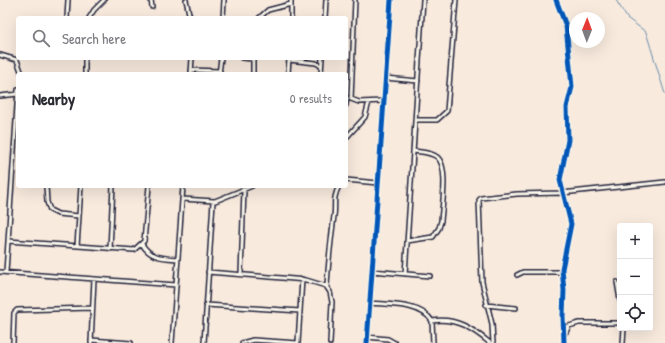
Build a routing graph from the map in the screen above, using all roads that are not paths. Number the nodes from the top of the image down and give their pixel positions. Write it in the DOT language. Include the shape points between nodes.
graph roads {
  1 [pos="68,0"];
  2 [pos="104,0"];
  3 [pos="151,0"];
  4 [pos="186,0"];
  5 [pos="224,0"];
  6 [pos="326,0"];
  7 [pos="355,0"];
  8 [pos="391,0"];
  9 [pos="423,0"];
  10 [pos="456,0"];
  11 [pos="556,0"];
  12 [pos="291,2"];
  13 [pos="152,6"];
  14 [pos="67,16"];
  15 [pos="90,16"];
  16 [pos="190,16"];
  17 [pos="223,16"];
  18 [pos="261,16"];
  19 [pos="291,16"];
  20 [pos="325,16"];
  21 [pos="0,55"];
  22 [pos="16,60"];
  23 [pos="17,60"];
  24 [pos="85,60"];
  25 [pos="192,60"];
  26 [pos="221,60"];
  27 [pos="253,60"];
  28 [pos="289,60"];
  29 [pos="296,60"];
  30 [pos="322,60"];
  31 [pos="321,66"];
  32 [pos="21,72"];
  33 [pos="85,72"];
  34 [pos="191,72"];
  35 [pos="219,72"];
  36 [pos="253,72"];
  37 [pos="288,72"];
  38 [pos="320,72"];
  39 [pos="385,78"];
  40 [pos="418,81"];
  41 [pos="16,94"];
  42 [pos="0,96"];
  43 [pos="348,99"];
  44 [pos="384,100"];
  45 [pos="368,102"];
  46 [pos="415,120"];
  47 [pos="16,123"];
  48 [pos="348,136"];
  49 [pos="413,151"];
  50 [pos="348,180"];
  51 [pos="665,182"];
  52 [pos="378,183"];
  53 [pos="46,188"];
  54 [pos="81,188"];
  55 [pos="113,188"];
  56 [pos="149,188"];
  57 [pos="183,188"];
  58 [pos="248,188"];
  59 [pos="338,188"];
  60 [pos="244,190"];
  61 [pos="562,193"];
  62 [pos="182,199"];
  63 [pos="213,202"];
  64 [pos="79,216"];
  65 [pos="8,241"];
  66 [pos="407,241"];
  67 [pos="142,244"];
  68 [pos="77,246"];
  69 [pos="110,248"];
  70 [pos="178,258"];
  71 [pos="372,271"];
  72 [pos="0,272"];
  73 [pos="6,272"];
  74 [pos="208,272"];
  75 [pos="562,272"];
  76 [pos="241,274"];
  77 [pos="405,274"];
  78 [pos="517,275"];
  79 [pos="430,276"];
  80 [pos="94,279"];
  81 [pos="302,279"];
  82 [pos="176,285"];
  83 [pos="327,288"];
  84 [pos="370,303"];
  85 [pos="206,305"];
  86 [pos="486,305"];
  87 [pos="92,308"];
  88 [pos="516,308"];
  89 [pos="300,312"];
  90 [pos="432,321"];
  91 [pos="617,323"];
  92 [pos="624,331"];
  93 [pos="368,337"];
  94 [pos="564,338"];
  95 [pos="91,341"];
  96 [pos="266,342"];
  97 [pos="13,343"];
  98 [pos="131,343"];
  99 [pos="172,343"];
  100 [pos="204,343"];
  101 [pos="242,343"];
  102 [pos="298,343"];
  103 [pos="330,343"];
  104 [pos="367,343"];
  105 [pos="395,343"];
  106 [pos="433,343"];
  107 [pos="491,343"];
  108 [pos="564,343"];
  109 [pos="623,343"];
  1 -- 14 [label="street"];
  2 -- 15 [label="street"];
  3 -- 13 [label="street"];
  4 -- 16 [label="street"];
  5 -- 17 [label="street"];
  6 -- 20 [label="street"];
  7 -- 43 [label="street"];
  8 -- 39 [label="street"];
  9 -- 40 [label="street"];
  10 -- 46 [label="street" via="447,111 437,120"];
  11 -- 61 [label="street" via="567,30 572,87 567,107 568,140 560,175"];
  12 -- 18 [label="street" via="268,10"];
  12 -- 19 [label="street"];
  21 -- 22 [label="street"];
  23 -- 32 [label="street"];
  24 -- 33 [label="street"];
  25 -- 34 [label="street"];
  26 -- 35 [label="street"];
  27 -- 36 [label="street"];
  28 -- 37 [label="street"];
  29 -- 31 [label="street"];
  30 -- 31 [label="street"];
  31 -- 38 [label="street"];
  34 -- 35 [label="street"];
  39 -- 40 [label="street"];
  39 -- 44 [label="street"];
  40 -- 46 [label="street"];
  41 -- 42 [label="street"];
  43 -- 45 [label="street"];
  44 -- 45 [label="street"];
  44 -- 52 [label="street"];
  45 -- 48 [label="street" via="365,117"];
  46 -- 49 [label="street"];
  47 -- 65 [label="street"];
  49 -- 66 [label="street"];
  49 -- 66 [label="street" via="434,155 442,163 444,172 441,221 433,237"];
  50 -- 52 [label="street"];
  51 -- 61 [label="street"];
  52 -- 71 [label="street"];
  53 -- 64 [label="street" via="50,210 58,214"];
  54 -- 64 [label="street"];
  55 -- 69 [label="street"];
  56 -- 67 [label="street"];
  57 -- 62 [label="street"];
  58 -- 60 [label="street"];
  59 -- 83 [label="street" via="334,198 335,214"];
  60 -- 63 [label="street"];
  60 -- 76 [label="street"];
  61 -- 75 [label="street" via="571,224"];
  61 -- 86 [label="street" via="517,194 479,200 482,282"];
  62 -- 63 [label="street"];
  62 -- 70 [label="street"];
  63 -- 74 [label="street"];
  64 -- 68 [label="street"];
  65 -- 68 [label="street"];
  65 -- 73 [label="street"];
  66 -- 77 [label="street"];
  67 -- 69 [label="street" via="134,250"];
  67 -- 70 [label="street" via="153,256"];
  68 -- 69 [label="street"];
  70 -- 82 [label="street"];
  71 -- 77 [label="street"];
  71 -- 84 [label="street"];
  72 -- 73 [label="street"];
  73 -- 80 [label="street"];
  74 -- 76 [label="street"];
  74 -- 85 [label="street"];
  75 -- 78 [label="street" via="522,272"];
  75 -- 94 [label="street"];
  76 -- 81 [label="street"];
  77 -- 79 [label="street"];
  80 -- 82 [label="street"];
  80 -- 87 [label="street"];
  81 -- 83 [label="street" via="320,283"];
  81 -- 89 [label="street"];
  82 -- 99 [label="street"];
  83 -- 103 [label="street" via="332,297"];
  84 -- 90 [label="street" via="415,309"];
  84 -- 93 [label="street"];
  85 -- 89 [label="street"];
  85 -- 100 [label="street"];
  86 -- 88 [label="street"];
  86 -- 107 [label="street" via="492,324"];
  87 -- 95 [label="street"];
  87 -- 97 [label="street" via="17,310 14,313"];
  89 -- 102 [label="street"];
  90 -- 106 [label="street"];
  90 -- 107 [label="street" via="445,320 462,324"];
  91 -- 94 [label="street" via="573,324 566,330"];
  92 -- 109 [label="street"];
  93 -- 104 [label="street"];
  93 -- 105 [label="street" via="388,339"];
  94 -- 108 [label="street"];
  95 -- 98 [label="street"];
  96 -- 101 [label="street" via="251,340"];
  96 -- 102 [label="street"];
}
